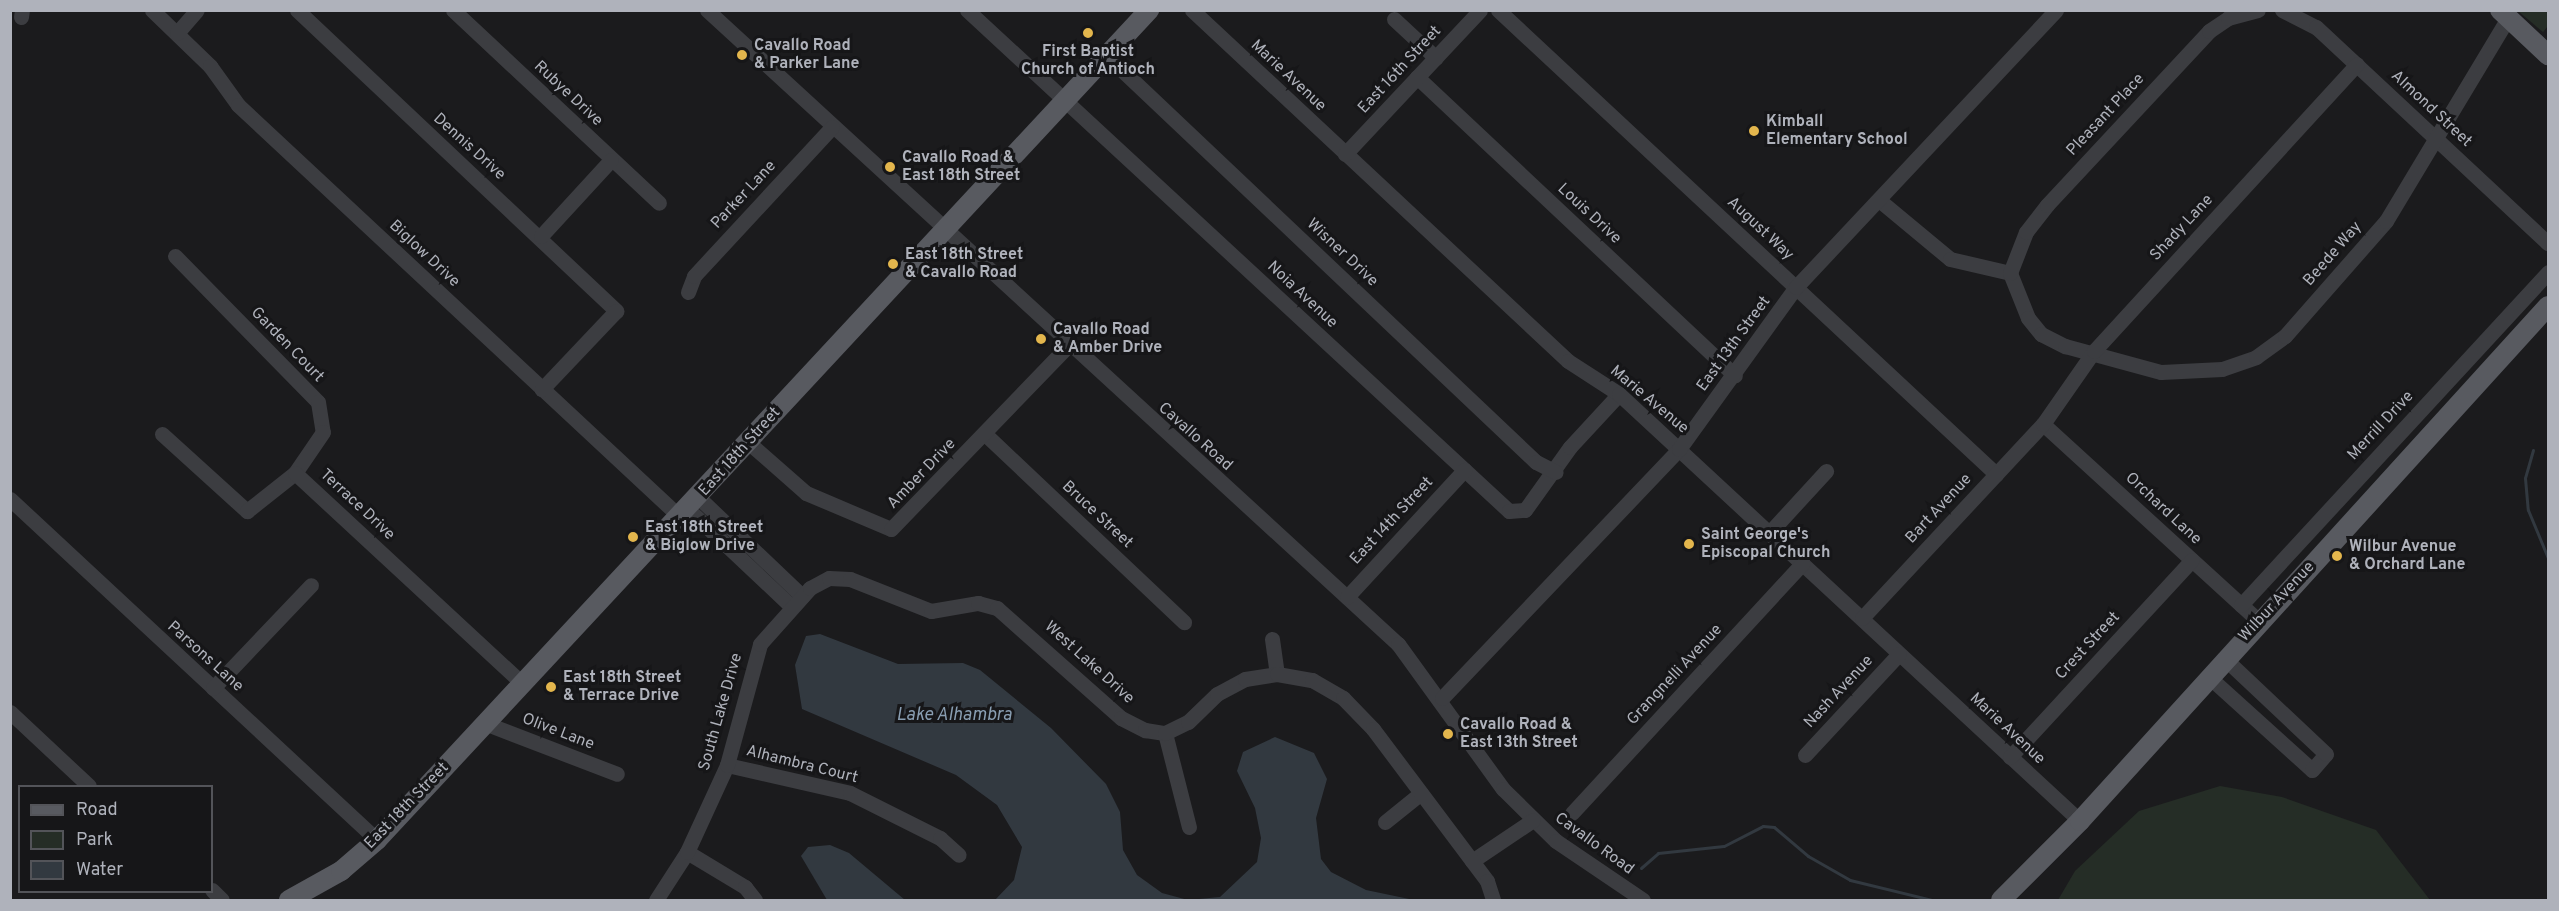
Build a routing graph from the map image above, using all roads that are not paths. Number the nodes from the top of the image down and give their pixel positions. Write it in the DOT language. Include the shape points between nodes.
graph roads {
  1 [pos="152,10"];
  2 [pos="197,10"];
  3 [pos="297,10"];
  4 [pos="453,10"];
  5 [pos="707,10"];
  6 [pos="967,10"];
  7 [pos="1149,10"];
  8 [pos="1191,10"];
  9 [pos="1480,10"];
  10 [pos="1498,10"];
  11 [pos="2056,10"];
  12 [pos="2258,10"];
  13 [pos="2282,10"];
  14 [pos="2504,14"];
  15 [pos="1394,19"];
  16 [pos="177,33"];
  17 [pos="2548,52"];
  18 [pos="1106,56"];
  19 [pos="1436,58"];
  20 [pos="2357,64"];
  21 [pos="1417,77"];
  22 [pos="1065,99"];
  23 [pos="832,127"];
  24 [pos="2436,139"];
  25 [pos="1345,154"];
  26 [pos="611,160"];
  27 [pos="1879,200"];
  28 [pos="659,204"];
  29 [pos="944,231"];
  30 [pos="540,236"];
  31 [pos="2548,243"];
  32 [pos="175,256"];
  33 [pos="2548,272"];
  34 [pos="2010,273"];
  35 [pos="1796,287"];
  36 [pos="688,292"];
  37 [pos="2548,306"];
  38 [pos="1068,346"];
  39 [pos="2094,351"];
  40 [pos="1735,376"];
  41 [pos="542,389"];
  42 [pos="1619,394"];
  43 [pos="2043,424"];
  44 [pos="162,434"];
  45 [pos="985,434"];
  46 [pos="748,442"];
  47 [pos="1679,449"];
  48 [pos="1464,470"];
  49 [pos="1826,471"];
  50 [pos="1556,472"];
  51 [pos="295,473"];
  52 [pos="1996,474"];
  53 [pos="12,503"];
  54 [pos="689,507"];
  55 [pos="1770,532"];
  56 [pos="2192,560"];
  57 [pos="1803,562"];
  58 [pos="311,585"];
  59 [pos="1347,597"];
  60 [pos="796,602"];
  61 [pos="2241,605"];
  62 [pos="1862,618"];
  63 [pos="2259,621"];
  64 [pos="1184,622"];
  65 [pos="1272,639"];
  66 [pos="1899,654"];
  67 [pos="2224,658"];
  68 [pos="1276,674"];
  69 [pos="2208,676"];
  70 [pos="523,684"];
  71 [pos="213,688"];
  72 [pos="1442,698"];
  73 [pos="10,712"];
  74 [pos="487,724"];
  75 [pos="1165,733"];
  76 [pos="1805,755"];
  77 [pos="2010,757"];
  78 [pos="727,765"];
  79 [pos="617,774"];
  80 [pos="88,785"];
  81 [pos="1421,793"];
  82 [pos="1572,813"];
  83 [pos="1533,820"];
  84 [pos="2080,821"];
  85 [pos="1385,822"];
  86 [pos="1189,827"];
  87 [pos="377,840"];
  88 [pos="687,852"];
  89 [pos="959,855"];
  90 [pos="1472,861"];
  91 [pos="289,900"];
  92 [pos="656,900"];
  93 [pos="755,900"];
  94 [pos="1493,900"];
  95 [pos="1642,900"];
  96 [pos="2001,900"];
  97 [pos="2015,900"];
  1 -- 16 [label="street, Biglow Drive"];
  2 -- 16 [label="street"];
  3 -- 30 [label="street, Dennis Drive"];
  4 -- 26 [label="street, Rubye Drive"];
  5 -- 23 [label="street, Cavallo Road"];
  6 -- 22 [label="street, Noia Avenue"];
  7 -- 18 [label="main road, East 18th Street"];
  8 -- 25 [label="street, Marie Avenue"];
  9 -- 19 [label="street, East 16th Street"];
  10 -- 35 [label="street, August Way"];
  11 -- 27 [label="street, East 13th Street"];
  12 -- 34 [label="street, Pleasant Place" via="2228,18 2209,31 2047,205 2026,232"];
  13 -- 20 [label="street, Almond Street" via="2316,27"];
  14 -- 17 [label="main road"];
  14 -- 24 [label="street, Beede Way"];
  15 -- 19 [label="street"];
  16 -- 41 [label="street, Biglow Drive" via="238,105"];
  18 -- 22 [label="main road, East 18th Street"];
  18 -- 50 [label="street, Wisner Drive" via="1536,462"];
  19 -- 21 [label="street, East 16th Street"];
  20 -- 24 [label="street, Almond Street"];
  20 -- 39 [label="street, Shady Lane"];
  21 -- 25 [label="street, East 16th Street"];
  21 -- 40 [label="street, Louis Drive"];
  22 -- 29 [label="main road, East 18th Street"];
  22 -- 48 [label="street, Noia Avenue"];
  23 -- 29 [label="street, Cavallo Road"];
  23 -- 36 [label="street, Parker Lane" via="694,276"];
  24 -- 31 [label="street, Almond Street"];
  24 -- 39 [label="street, Beede Way" via="2386,221 2285,336 2256,357 2190,375"];
  25 -- 42 [label="street, Marie Avenue" via="1568,361"];
  26 -- 28 [label="street, Rubye Drive"];
  26 -- 30 [label="street"];
  27 -- 34 [label="street" via="1950,259"];
  27 -- 35 [label="street, East 13th Street"];
  29 -- 38 [label="street, Cavallo Road"];
  29 -- 46 [label="main road, East 18th Street"];
  30 -- 41 [label="street, Dennis Drive" via="616,311"];
  32 -- 51 [label="street, Garden Court" via="318,402 323,432"];
  33 -- 61 [label="street, Merrill Drive"];
  34 -- 39 [label="street, Beede Way" via="2024,310 2041,334"];
  35 -- 40 [label="street, East 13th Street"];
  35 -- 52 [label="street, August Way"];
  37 -- 63 [label="main road, Wilbur Avenue"];
  38 -- 45 [label="street, Amber Drive"];
  38 -- 59 [label="street, Cavallo Road"];
  39 -- 43 [label="street, Shady Lane"];
  40 -- 47 [label="street, East 13th Street"];
  41 -- 54 [label="street, Biglow Drive"];
  42 -- 47 [label="street, Marie Avenue"];
  42 -- 50 [label="street" via="1570,447"];
  43 -- 52 [label="street, Bart Avenue"];
  43 -- 56 [label="street, Orchard Lane"];
  44 -- 51 [label="street, Terrace Drive" via="247,511"];
  45 -- 46 [label="street, Amber Drive" via="891,529 806,493"];
  45 -- 64 [label="street, Bruce Street"];
  46 -- 54 [label="main road, East 18th Street"];
  47 -- 55 [label="street, Marie Avenue"];
  47 -- 72 [label="street, East 13th Street"];
  48 -- 50 [label="street, Noia Avenue" via="1518,512"];
  48 -- 59 [label="street, East 14th Street"];
  49 -- 55 [label="street"];
  51 -- 70 [label="street, Terrace Drive"];
  52 -- 62 [label="street, Bart Avenue"];
  53 -- 71 [label="street, Parsons Lane"];
  54 -- 60 [label="street, Biglow Drive"];
  54 -- 70 [label="main road, East 18th Street"];
  55 -- 57 [label="street, Marie Avenue"];
  56 -- 61 [label="street, Orchard Lane"];
  56 -- 77 [label="street, Crest Street"];
  57 -- 62 [label="street, Marie Avenue"];
  57 -- 82 [label="street, Grangnelli Avenue"];
  58 -- 71 [label="street"];
  59 -- 72 [label="street, Cavallo Road" via="1398,644"];
  60 -- 75 [label="street, West Lake Drive" via="829,578 850,579 931,611 978,603 997,608 1121,718"];
  60 -- 78 [label="street, South Lake Drive" via="760,644"];
  61 -- 63 [label="street, Orchard Lane"];
  62 -- 66 [label="street, Marie Avenue"];
  63 -- 67 [label="main road, Wilbur Avenue"];
  65 -- 68 [label="street"];
  66 -- 76 [label="street, Nash Avenue"];
  66 -- 77 [label="street, Marie Avenue"];
  67 -- 69 [label="main road, Wilbur Avenue"];
  67 -- 69 [label="street" via="2326,754 2312,770"];
  68 -- 75 [label="street" via="1245,679 1217,694 1188,722"];
  68 -- 81 [label="street" via="1312,680 1343,698"];
  69 -- 84 [label="main road, Wilbur Avenue"];
  70 -- 74 [label="main road, East 18th Street"];
  71 -- 87 [label="street, Parsons Lane"];
  72 -- 83 [label="street, Cavallo Road" via="1503,789"];
  73 -- 80 [label="street"];
  74 -- 79 [label="street, Olive Lane"];
  74 -- 87 [label="main road, East 18th Street"];
  75 -- 86 [label="street"];
  77 -- 84 [label="street, Marie Avenue"];
  78 -- 88 [label="street, South Lake Drive"];
  78 -- 89 [label="street, Alhambra Court" via="850,793 940,837"];
  81 -- 85 [label="street"];
  81 -- 90 [label="street"];
  83 -- 90 [label="street"];
  83 -- 95 [label="street, Cavallo Road"];
  84 -- 96 [label="main road, Wilbur Avenue"];
  84 -- 97 [label="main road, Wilbur Avenue" via="2069,842"];
  87 -- 91 [label="main road, East 18th Street" via="341,871"];
  88 -- 92 [label="street, South Lake Drive"];
  88 -- 93 [label="street" via="745,887"];
  90 -- 94 [label="street"];
}
